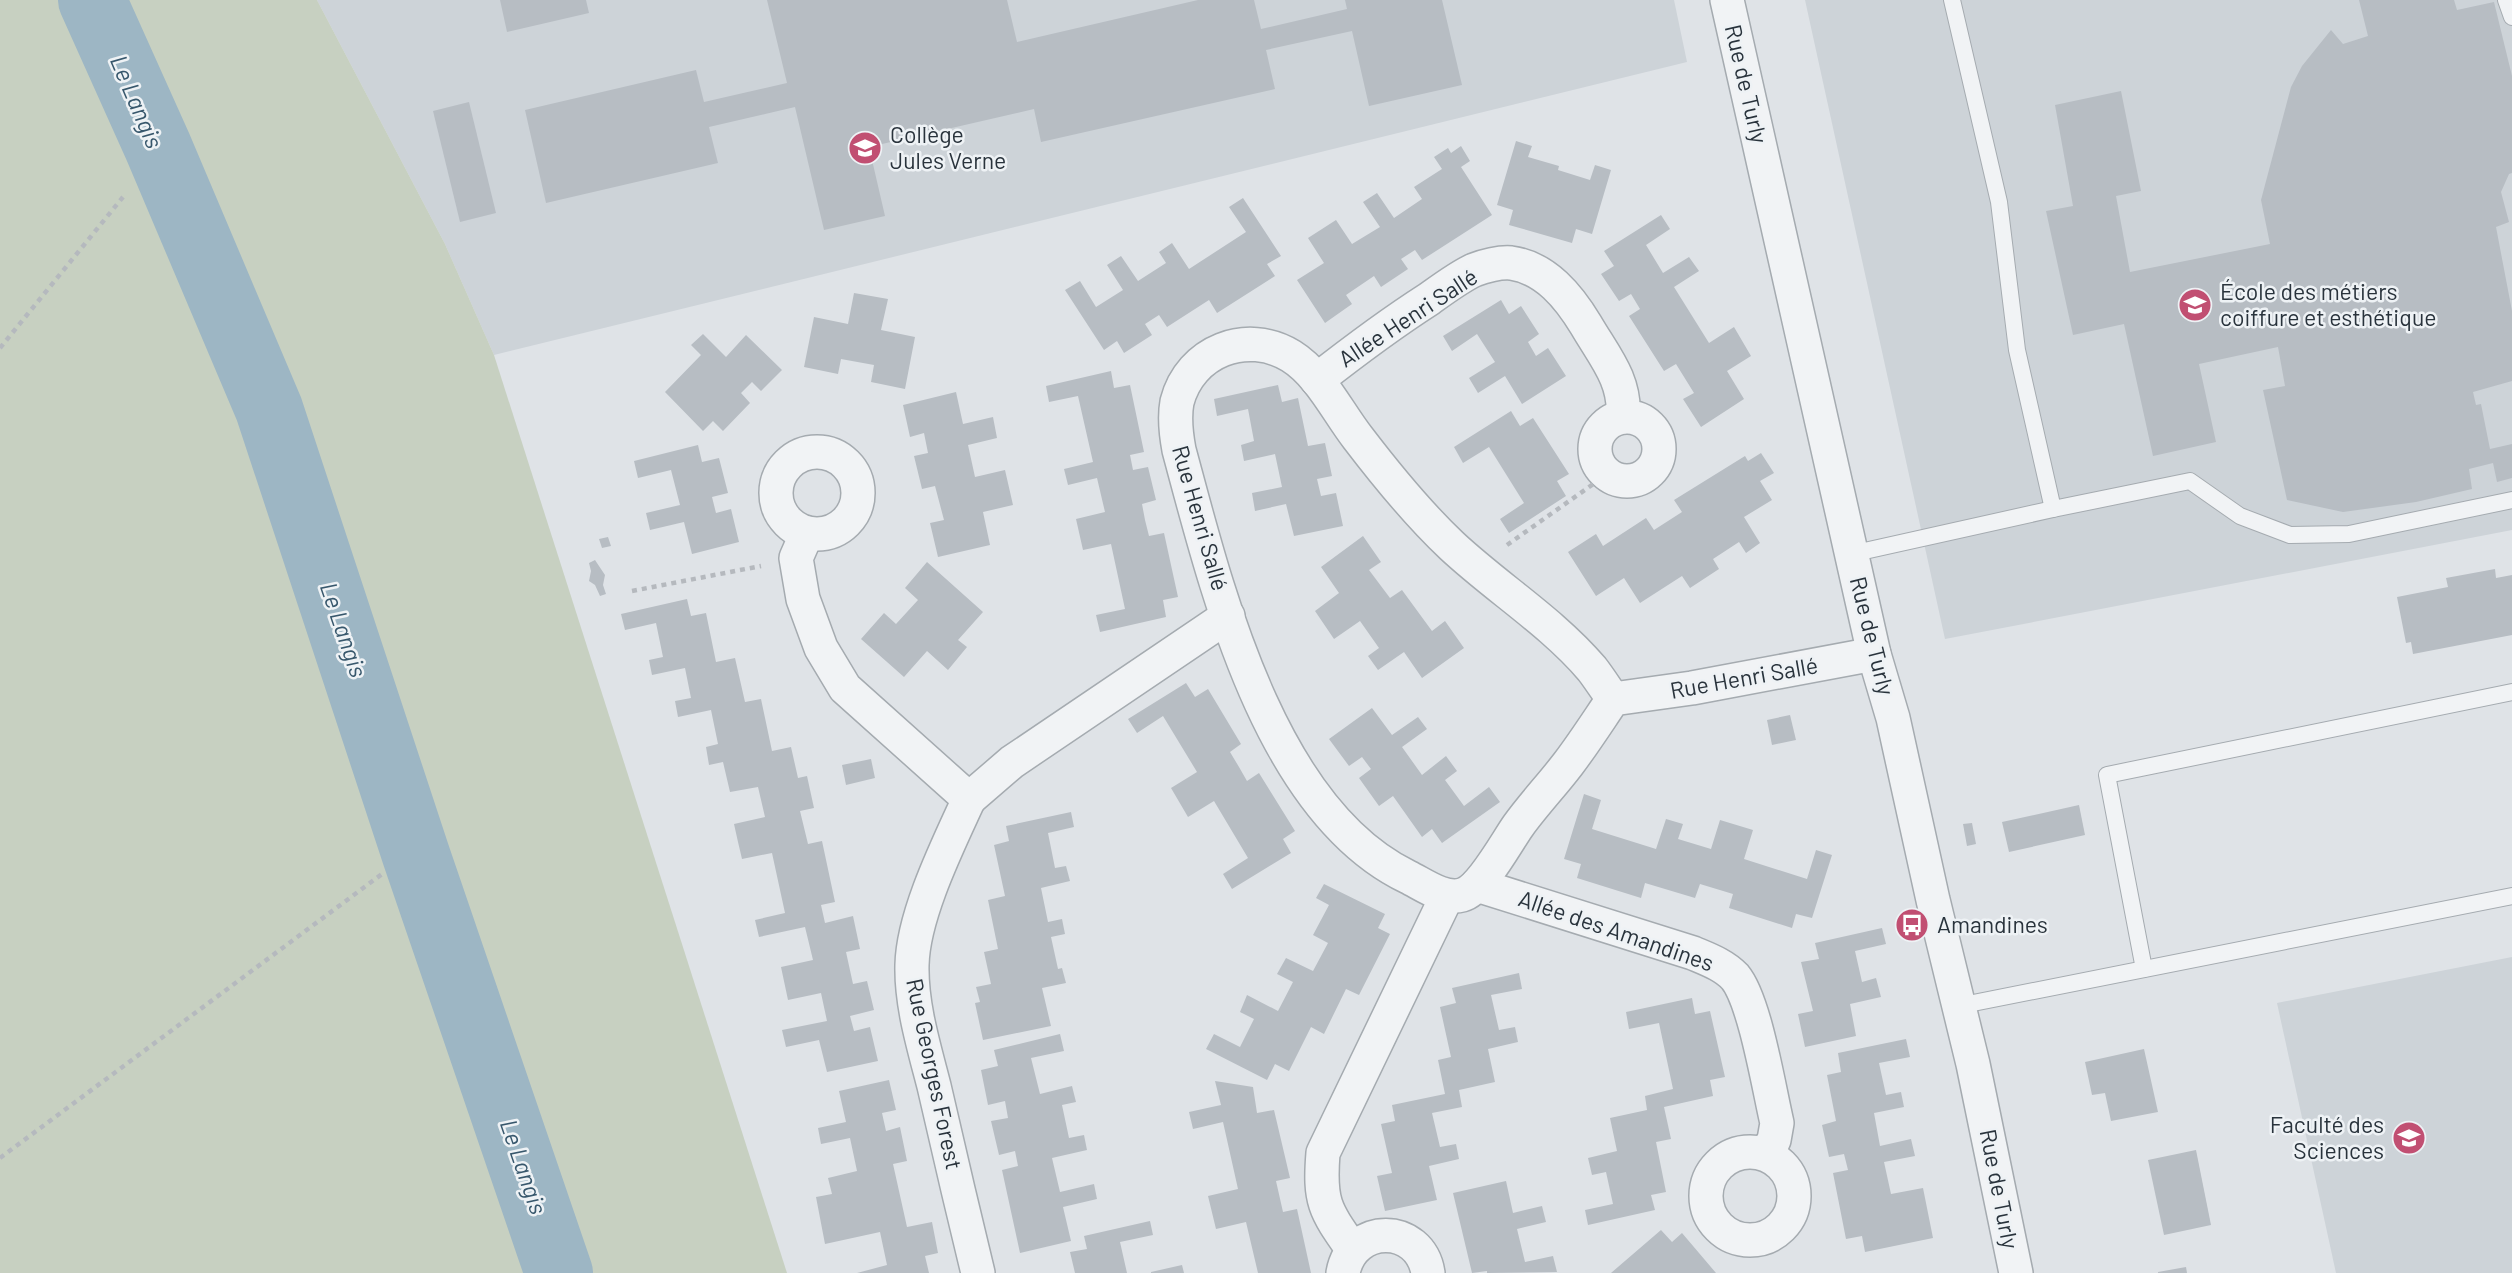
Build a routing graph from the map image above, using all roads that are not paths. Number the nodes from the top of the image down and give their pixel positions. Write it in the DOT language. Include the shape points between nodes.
graph roads {
  1 [pos="1727,0"];
  2 [pos="1952,0"];
  3 [pos="2507,0"];
  4 [pos="2512,17"];
  5 [pos="1317,380"];
  6 [pos="1623,417"];
  7 [pos="2512,500"];
  8 [pos="2053,509"];
  9 [pos="802,546"];
  10 [pos="1851,554"];
  11 [pos="1228,616"];
  12 [pos="1874,654"];
  13 [pos="2512,692"];
  14 [pos="1613,699"];
  15 [pos="969,799"];
  16 [pos="1462,891"];
  17 [pos="2512,896"];
  18 [pos="2144,969"];
  19 [pos="1958,1006"];
  20 [pos="1766,1154"];
  21 [pos="1348,1261"];
  22 [pos="978,1273"];
  23 [pos="1428,1273"];
  24 [pos="2016,1273"];
  1 -- 10 [label="street, Rue de Turly"];
  2 -- 8 [label="lane" via="1999,202 2017,351"];
  3 -- 4 [label="lane"];
  5 -- 6 [label="street, Allée Henri Sallé" via="1375,334 1474,270 1509,263 1548,278 1563,292 1620,382"];
  5 -- 11 [label="street, Rue Henri Sallé" via="1293,357 1275,348 1231,345 1200,365 1178,402 1179,450"];
  5 -- 14 [label="street, Rue Henri Sallé" via="1402,494 1452,546 1566,642"];
  6 -- 6 [label="street" via="1633,417 1651,428 1659,449 1652,469 1623,481 1606,475 1598,464 1595,444 1604,426"];
  7 -- 8 [label="lane" via="2348,534 2290,535 2240,516 2190,481"];
  8 -- 10 [label="lane"];
  9 -- 15 [label="street" via="803,599 821,648 845,688"];
  10 -- 12 [label="street, Rue de Turly"];
  11 -- 15 [label="street, Rue Georges Forest" via="1012,762"];
  11 -- 16 [label="street, Rue Henri Sallé" via="1264,710 1298,773 1332,816 1359,845 1397,872"];
  12 -- 14 [label="street, Rue Henri Sallé"];
  12 -- 19 [label="street, Rue de Turly" via="1896,731"];
  13 -- 18 [label="lane" via="2107,775"];
  14 -- 16 [label="street" via="1567,765"];
  15 -- 22 [label="street, Rue Georges Forest" via="929,897 912,965 918,1021"];
  16 -- 20 [label="street, Allée des Amandines" via="1681,949 1733,975 1743,988 1754,1022 1777,1123"];
  16 -- 21 [label="street" via="1323,1153 1326,1211"];
  17 -- 18 [label="lane"];
  18 -- 19 [label="lane"];
  19 -- 24 [label="street, Rue de Turly"];
  21 -- 23 [label="street" via="1363,1241 1390,1235 1414,1246"];
}
